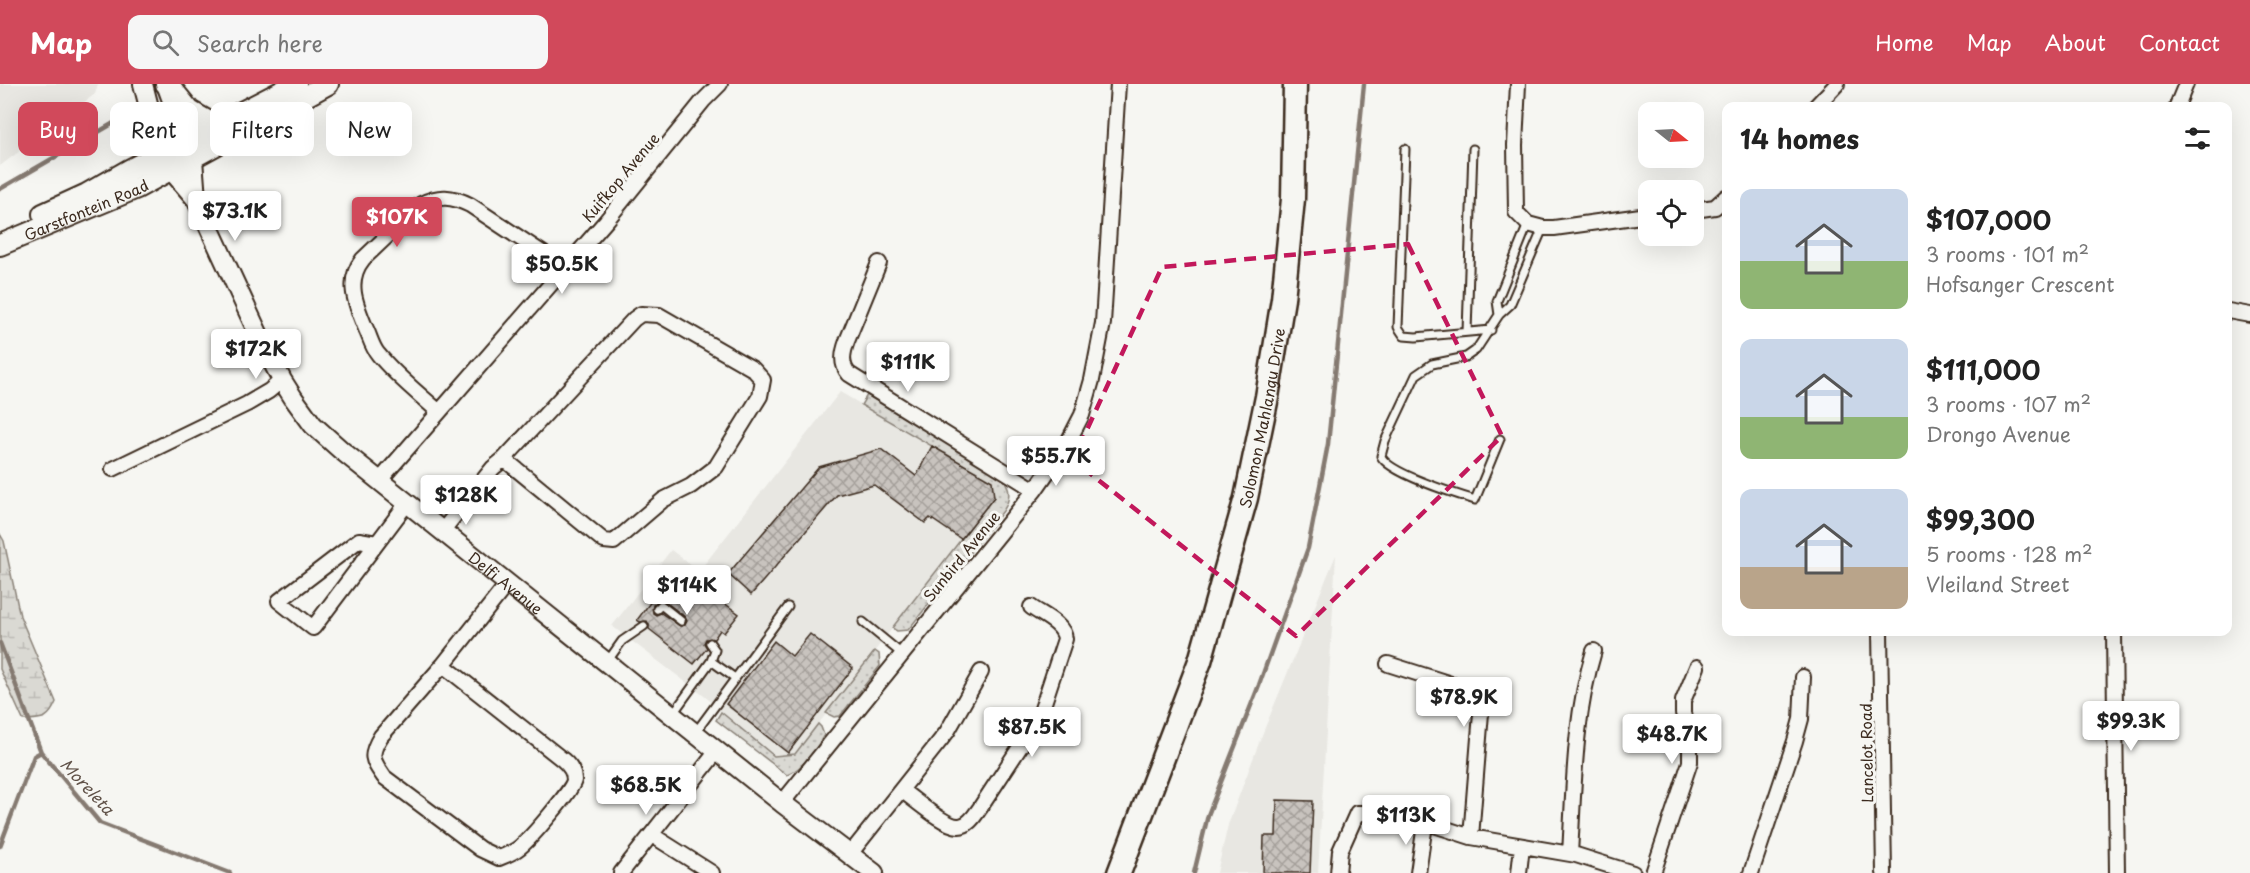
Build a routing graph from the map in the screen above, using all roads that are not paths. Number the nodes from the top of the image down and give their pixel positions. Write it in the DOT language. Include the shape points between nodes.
graph roads {
  1 [pos="143,84"];
  2 [pos="166,84"];
  3 [pos="296,84"];
  4 [pos="328,84"];
  5 [pos="720,84"];
  6 [pos="1118,84"];
  7 [pos="1295,84"];
  8 [pos="1518,84"];
  9 [pos="2186,84"];
  10 [pos="1834,85"];
  11 [pos="172,102"];
  12 [pos="262,102"];
  13 [pos="1819,102"];
  14 [pos="2179,102"];
  15 [pos="210,123"];
  16 [pos="210,131"];
  17 [pos="198,142"];
  18 [pos="198,146"];
  19 [pos="1405,149"];
  20 [pos="1473,149"];
  21 [pos="179,156"];
  22 [pos="190,156"];
  23 [pos="169,162"];
  24 [pos="196,200"];
  25 [pos="1722,201"];
  26 [pos="1715,207"];
  27 [pos="1704,209"];
  28 [pos="1722,213"];
  29 [pos="1638,216"];
  30 [pos="1528,224"];
  31 [pos="1548,228"];
  32 [pos="0,233"];
  33 [pos="0,245"];
  34 [pos="879,262"];
  35 [pos="565,268"];
  36 [pos="2232,312"];
  37 [pos="1499,315"];
  38 [pos="2250,315"];
  39 [pos="1491,330"];
  40 [pos="1467,332"];
  41 [pos="282,380"];
  42 [pos="439,412"];
  43 [pos="1500,439"];
  44 [pos="504,459"];
  45 [pos="113,469"];
  46 [pos="380,480"];
  47 [pos="1035,490"];
  48 [pos="408,502"];
  49 [pos="442,530"];
  50 [pos="377,543"];
  51 [pos="508,583"];
  52 [pos="788,607"];
  53 [pos="1031,608"];
  54 [pos="657,609"];
  55 [pos="681,621"];
  56 [pos="863,622"];
  57 [pos="645,626"];
  58 [pos="1880,636"];
  59 [pos="2114,636"];
  60 [pos="710,643"];
  61 [pos="1594,651"];
  62 [pos="902,654"];
  63 [pos="711,661"];
  64 [pos="607,662"];
  65 [pos="1389,664"];
  66 [pos="443,665"];
  67 [pos="1697,667"];
  68 [pos="981,672"];
  69 [pos="1803,677"];
  70 [pos="735,678"];
  71 [pos="672,714"];
  72 [pos="695,733"];
  73 [pos="1168,739"];
  74 [pos="717,751"];
  75 [pos="901,790"];
  76 [pos="782,803"];
  77 [pos="1425,824"];
  78 [pos="652,835"];
  79 [pos="1471,837"];
  80 [pos="1522,846"];
  81 [pos="850,854"];
  82 [pos="1570,854"];
  83 [pos="621,873"];
  84 [pos="712,873"];
  85 [pos="874,873"];
  86 [pos="1103,873"];
  87 [pos="1119,873"];
  88 [pos="1338,873"];
  89 [pos="1418,873"];
  90 [pos="1519,873"];
  91 [pos="1633,873"];
  92 [pos="1653,873"];
  93 [pos="1751,873"];
  94 [pos="1884,873"];
  95 [pos="2117,873"];
  1 -- 23 [label="street, Delfi Avenue"];
  2 -- 11 [label="street, Delfi Avenue"];
  2 -- 15 [label="main road" via="190,111"];
  3 -- 12 [label="main road, Garstfontein Road"];
  4 -- 18 [label="main road, Garstfontein Road"];
  5 -- 35 [label="street, Kuifkop Avenue"];
  6 -- 47 [label="street, Sunbird Avenue" via="1104,323 1082,415"];
  7 -- 73 [label="main road, Solomon Mahlangu Drive" via="1293,199 1283,299 1267,397 1246,498 1220,594 1200,661"];
  8 -- 30 [label="street" via="1516,212"];
  9 -- 14 [label="street"];
  10 -- 13 [label="street"];
  16 -- 17 [label="main road, Garstfontein Road"];
  19 -- 40 [label="lane" via="1398,327 1404,336 1416,337"];
  20 -- 40 [label="lane"];
  21 -- 23 [label="main road, Garstfontein Road"];
  22 -- 24 [label="street, Delfi Avenue"];
  23 -- 24 [label="street, Delfi Avenue"];
  23 -- 32 [label="main road, Garstfontein Road" via="129,170 87,194"];
  23 -- 33 [label="main road, Garstfontein Road" via="92,208"];
  24 -- 41 [label="street, Delfi Avenue"];
  25 -- 26 [label="street"];
  26 -- 27 [label="street"];
  26 -- 28 [label="street"];
  29 -- 31 [label="street"];
  30 -- 31 [label="street"];
  30 -- 37 [label="lane" via="1499,294"];
  31 -- 37 [label="lane" via="1510,305"];
  34 -- 47 [label="street" via="843,353 845,370"];
  35 -- 42 [label="street, Kuifkop Avenue"];
  35 -- 42 [label="street" via="470,205 443,196 421,204 363,259 354,275 353,293 375,350"];
  36 -- 38 [label="street"];
  37 -- 39 [label="lane"];
  39 -- 40 [label="lane"];
  39 -- 43 [label="lane" via="1472,354 1432,364 1416,375 1381,456 1389,467 1475,500"];
  41 -- 45 [label="street" via="246,404"];
  41 -- 46 [label="street, Delfi Avenue" via="313,425"];
  42 -- 46 [label="street, Kuifkop Avenue"];
  44 -- 44 [label="street" via="641,314 659,315 753,369 763,380 760,396 716,467 645,513 614,542 604,542"];
  44 -- 49 [label="street" via="492,468"];
  46 -- 48 [label="street, Delfi Avenue"];
  47 -- 62 [label="street, Sunbird Avenue"];
  48 -- 49 [label="street, Delfi Avenue"];
  48 -- 50 [label="street"];
  49 -- 51 [label="street, Delfi Avenue"];
  50 -- 50 [label="street" via="313,627 279,601 359,540"];
  51 -- 64 [label="street, Delfi Avenue"];
  51 -- 66 [label="street"];
  52 -- 70 [label="lane"];
  53 -- 75 [label="street" via="1060,628 1065,639 1039,718 970,822 960,827 949,824"];
  54 -- 55 [label="lane" via="661,605"];
  56 -- 62 [label="lane"];
  57 -- 64 [label="lane" via="622,641"];
  58 -- 94 [label="street, Lancelot Road"];
  59 -- 95 [label="street"];
  60 -- 63 [label="lane" via="715,650"];
  61 -- 82 [label="street" via="1581,706"];
  62 -- 76 [label="street, Sunbird Avenue"];
  63 -- 70 [label="lane"];
  63 -- 71 [label="lane"];
  64 -- 71 [label="street, Delfi Avenue"];
  65 -- 79 [label="street" via="1468,689 1479,698 1482,713"];
  66 -- 66 [label="street" via="381,736 374,747 375,764 384,777 480,849 499,858 521,846 573,785 573,774 563,760"];
  67 -- 92 [label="street" via="1683,701 1690,762"];
  68 -- 75 [label="street" via="947,732"];
  69 -- 93 [label="street" via="1801,719"];
  70 -- 72 [label="lane"];
  71 -- 72 [label="street, Delfi Avenue"];
  72 -- 74 [label="street, Delfi Avenue"];
  73 -- 86 [label="main road, Solomon Mahlangu Drive"];
  73 -- 87 [label="main road, Solomon Mahlangu Drive"];
  74 -- 76 [label="street, Delfi Avenue"];
  74 -- 78 [label="street"];
  75 -- 81 [label="street"];
  76 -- 81 [label="street, Delfi Avenue"];
  77 -- 79 [label="street"];
  77 -- 88 [label="street" via="1397,813 1357,813 1340,851"];
  77 -- 89 [label="street"];
  78 -- 83 [label="street"];
  78 -- 84 [label="street"];
  79 -- 80 [label="street"];
  80 -- 82 [label="street"];
  80 -- 90 [label="street"];
  81 -- 85 [label="street, Delfi Avenue"];
  82 -- 91 [label="street"];
}
